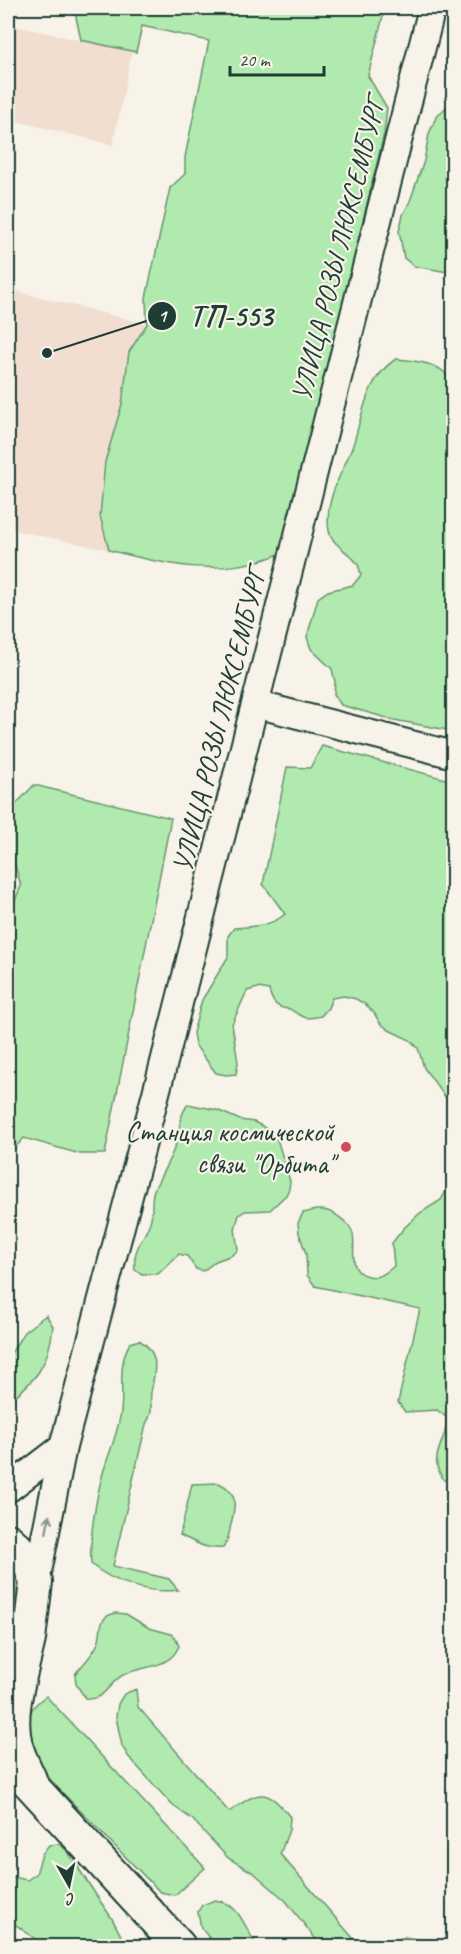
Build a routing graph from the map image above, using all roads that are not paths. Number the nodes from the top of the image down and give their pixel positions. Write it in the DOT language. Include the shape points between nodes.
graph roads {
  1 [pos="432,8"];
  2 [pos="255,704"];
  3 [pos="453,755"];
  4 [pos="63,1447"];
  5 [pos="8,1490"];
  6 [pos="8,1540"];
  7 [pos="36,1582"];
  8 [pos="28,1639"];
  9 [pos="8,1662"];
  10 [pos="8,1760"];
  11 [pos="33,1786"];
  12 [pos="179,1947"];
  1 -- 2 [label="street, УЛИЦА РОЗЫ ЛЮКСЕМБУРГ"];
  2 -- 3 [label="street"];
  2 -- 4 [label="street, УЛИЦА РОЗЫ ЛЮКСЕМБУРГ"];
  4 -- 5 [label="street"];
  7 -- 4 [label="street, УЛИЦА РОЗЫ ЛЮКСЕМБУРГ, one-way"];
  6 -- 7 [label="street" via="29,1563"];
  7 -- 8 [label="street"];
  8 -- 9 [label="street"];
  8 -- 11 [label="street" via="14,1708 14,1731"];
  10 -- 11 [label="street"];
  11 -- 12 [label="street"];
}
